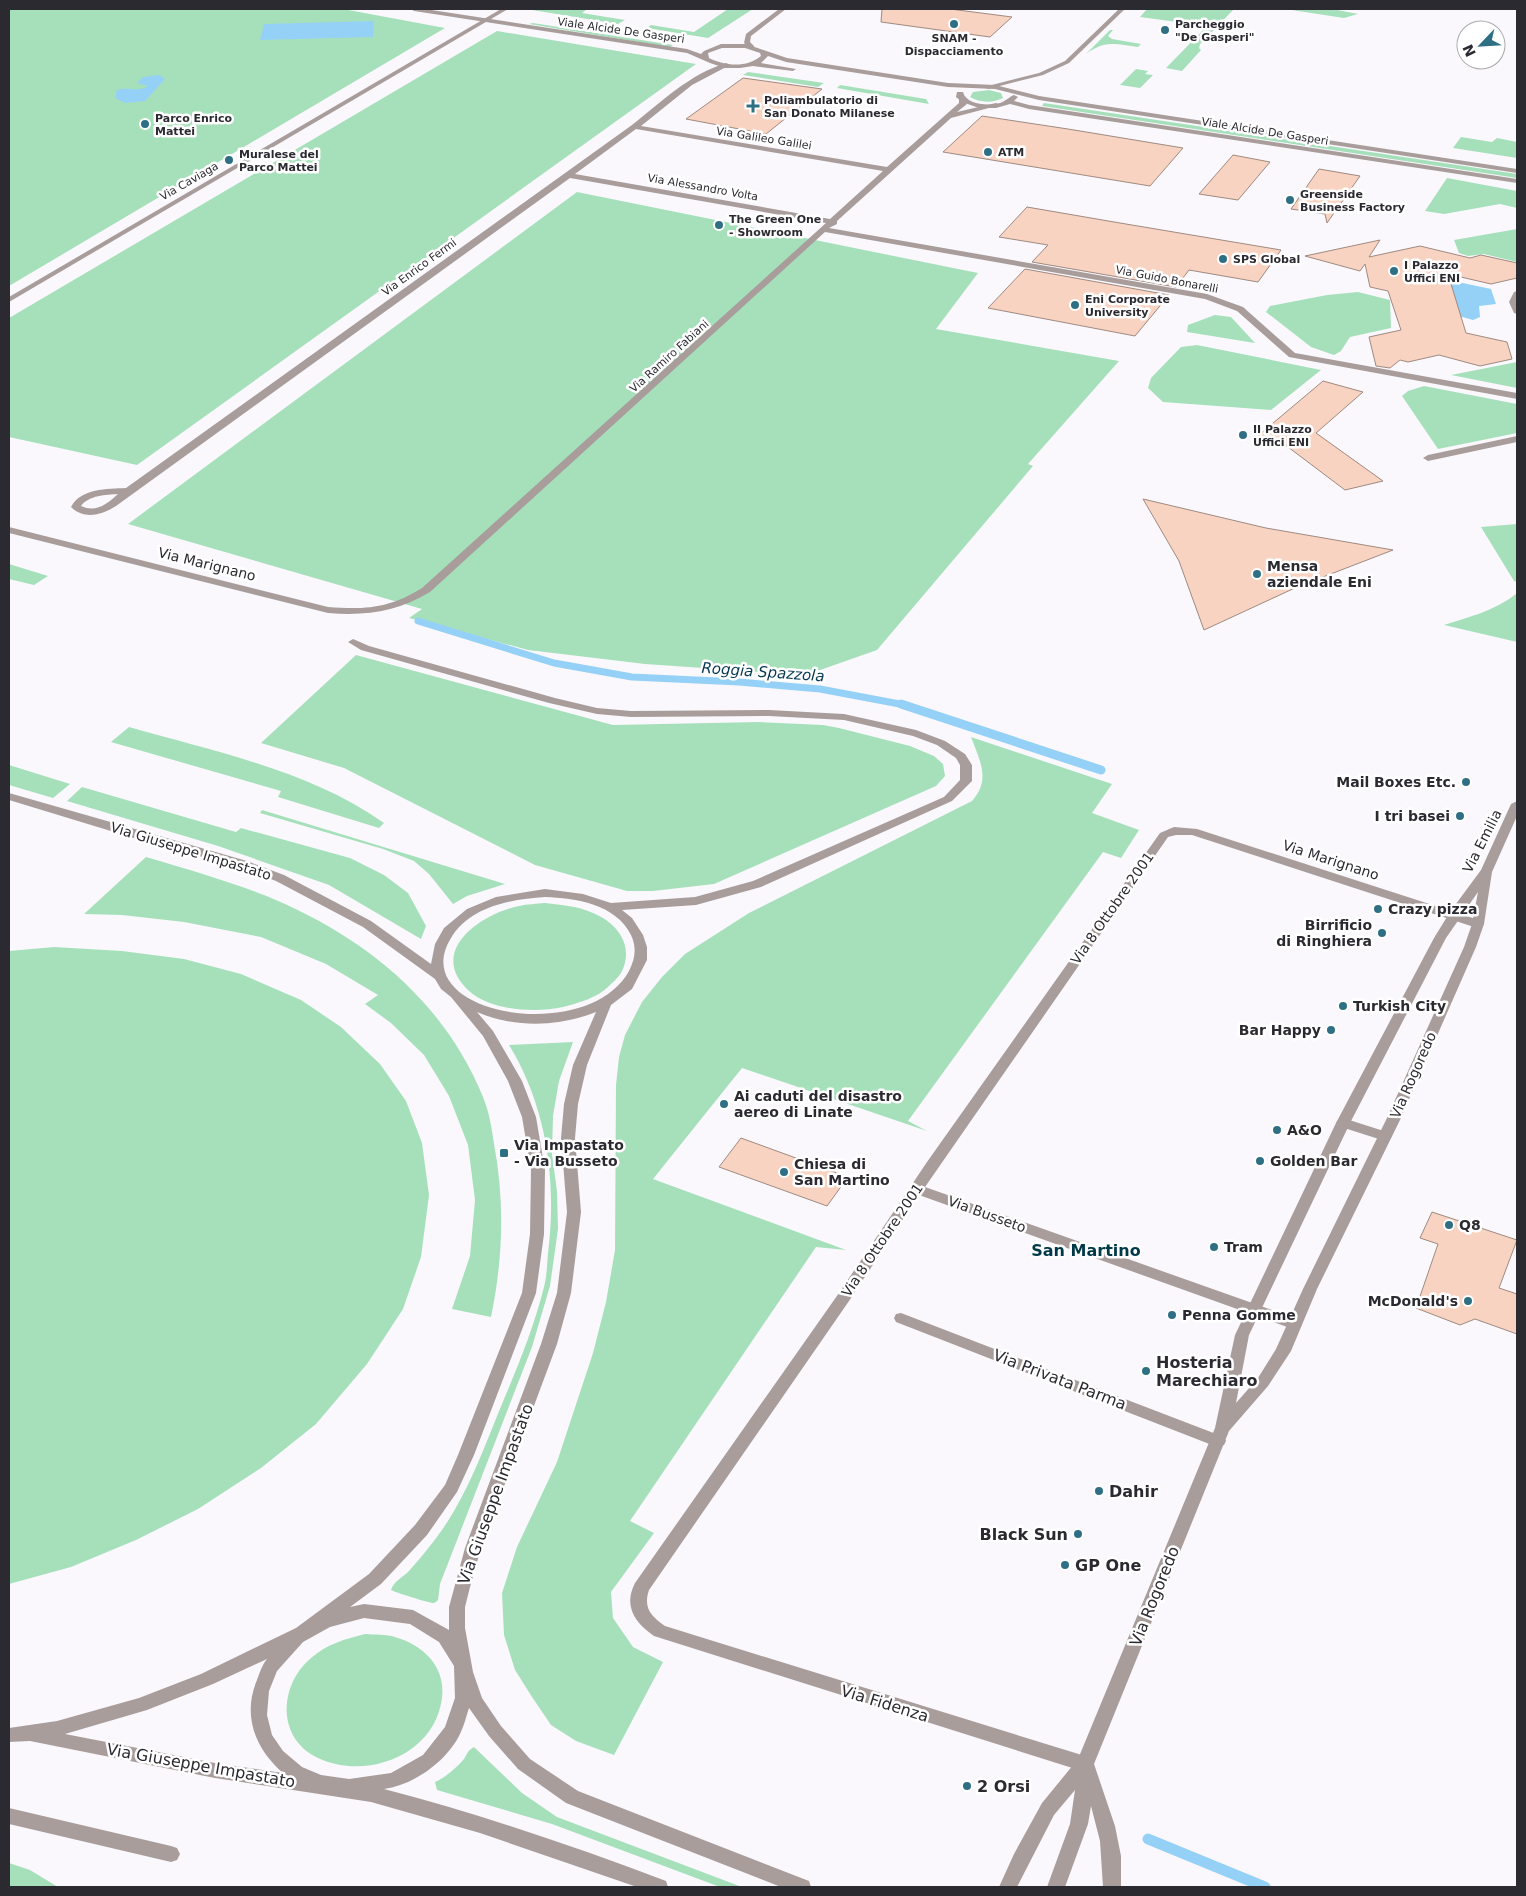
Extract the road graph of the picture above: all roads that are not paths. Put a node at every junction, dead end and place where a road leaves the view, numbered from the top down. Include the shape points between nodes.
1 (414, 9) edge
2 (456, 9) edge
3 (505, 9) edge
4 (783, 9) edge
5 (1122, 9) edge
6 (495, 15) junction
7 (485, 21) junction
8 (693, 44) dead end
9 (701, 45) dead end
10 (723, 46) junction
11 (752, 47) junction
12 (763, 51) junction
13 (706, 58) junction
14 (751, 64) junction
15 (726, 65) junction
16 (868, 72) junction
17 (859, 79) junction
18 (1002, 86) junction
19 (977, 87) junction
20 (1012, 93) junction
21 (961, 96) junction
22 (1009, 102) junction
23 (998, 105) junction
24 (950, 117) junction
25 (635, 128) junction
26 (890, 170) junction
27 (1517, 171) edge
28 (568, 175) junction
29 (1517, 181) edge
30 (834, 222) junction
31 (824, 230) junction
32 (1517, 294) edge
33 (9, 300) edge
34 (1517, 311) edge
35 (1517, 396) edge
36 (1517, 439) edge
37 (1428, 458) dead end
38 (128, 491) dead end
39 (9, 530) edge
40 (399, 606) joint
41 (353, 642) dead end
42 (9, 796) edge
43 (1517, 804) edge
44 (1174, 831) joint
45 (1487, 871) junction
46 (609, 907) junction
47 (1454, 915) junction
48 (1478, 924) junction
49 (440, 976) junction
50 (457, 997) junction
51 (607, 1000) junction
52 (1343, 1123) junction
53 (1385, 1136) junction
54 (916, 1188) junction
55 (1255, 1310) junction
56 (901, 1318) dead end
57 (1295, 1324) junction
58 (1221, 1435) junction
59 (305, 1632) junction
60 (686, 1641) joint
61 (464, 1672) junction
62 (29, 1734) junction
63 (9, 1735) edge
64 (1085, 1764) junction
65 (325, 1784) junction
66 (9, 1816) edge
67 (171, 1854) dead end
68 (659, 1887) edge
69 (802, 1887) edge
70 (1008, 1887) edge
71 (1056, 1887) edge
72 (1112, 1887) edge

1 - 7 street, Viale Alcide De Gasperi
2 - 6 street, Viale Alcide De Gasperi
3 - 6 street, Via Caviaga
4 - 11 street via 749,33 746,40
5 - 18 street via 1067,62
6 - 7 street, Via Caviaga
6 - 8 street, Viale Alcide De Gasperi
7 - 13 street, Viale Alcide De Gasperi via 686,51
7 - 33 street, Via Caviaga
9 - 10 street, Viale Alcide De Gasperi
10 - 11 street, Viale Alcide De Gasperi
10 - 13 street via 708,50 704,55
11 - 12 street, Viale Alcide De Gasperi
12 - 14 street via 764,58
12 - 16 street, Viale Alcide De Gasperi via 782,59
13 - 15 street, Viale Alcide De Gasperi
14 - 15 street, Viale Alcide De Gasperi
14 - 17 street, Viale Alcide De Gasperi
15 - 25 street, Via Enrico Fermi via 696,80
16 - 17 street
16 - 19 street, Viale Alcide De Gasperi
17 - 21 street, Viale Alcide De Gasperi
18 - 19 street, Viale Alcide De Gasperi
18 - 20 street, Viale Alcide De Gasperi
19 - 21 street, Viale Alcide De Gasperi via 966,90
20 - 22 street via 1014,98
20 - 27 street, Viale Alcide De Gasperi
21 - 23 street, Viale Alcide De Gasperi via 974,104
21 - 24 street, Via Ramiro Fabiani via 963,104
22 - 23 street, Viale Alcide De Gasperi
22 - 29 street, Viale Alcide De Gasperi
23 - 24 street, Via Ramiro Fabiani
24 - 26 street, Via Ramiro Fabiani
25 - 26 street, Via Galileo Galilei
25 - 28 street, Via Enrico Fermi
26 - 30 street, Via Ramiro Fabiani
28 - 30 street, Via Alessandro Volta
28 - 38 street, Via Enrico Fermi
30 - 31 street, Via Ramiro Fabiani
31 - 35 street, Via Guido Bonarelli via 1207,297 1240,309 1292,355
31 - 40 street, Via Ramiro Fabiani via 426,590
32 - 34 street via 1512,302
36 - 37 street
39 - 40 street, Via Marignano via 328,610 376,611
41 - 46 street via 506,688 597,711 844,717 916,733 941,743 961,756 966,765 966,781 948,799 757,884 696,901
42 - 49 street, Via Giuseppe Impastato via 280,878 367,924
43 - 45 street, Via Emilia
44 - 47 street, Via Marignano via 1193,831
44 - 54 street, Via 8 Ottobre 2001 via 1164,835 1148,856
45 - 47 street, Via Emilia
45 - 48 street, Via Rogoredo
46 - 49 street via 584,898 556,894 522,895 490,903 463,918 444,937 438,953
46 - 51 street via 633,928 640,940 641,953 630,982
47 - 48 street, Via Marignano
47 - 52 street, Via Rogoredo
48 - 53 street, Via Rogoredo
49 - 50 street
50 - 51 street via 486,1012 535,1020 574,1014
50 - 59 street, Via Giuseppe Impastato via 496,1045 529,1117 538,1170 537,1234 529,1293 451,1488 398,1556 355,1595
51 - 61 street, Via Giuseppe Impastato via 580,1065 571,1104 568,1138 574,1212 564,1294 462,1586 458,1628
52 - 53 street
52 - 55 street, Via Rogoredo
53 - 57 street, Via Rogoredo
54 - 55 street, Via Busseto
54 - 60 street, Via 8 Ottobre 2001 via 641,1588 637,1599 642,1618 660,1631
55 - 57 street
55 - 58 street, Via Rogoredo via 1242,1335
56 - 58 street, Via Privata Parma
57 - 58 street, Via Rogoredo via 1283,1351 1263,1382
58 - 64 street, Via Rogoredo
59 - 61 street via 326,1620 354,1612 403,1614 428,1624 443,1636 457,1653
59 - 62 street, Via Giuseppe Impastato via 174,1693 100,1717
59 - 65 street via 282,1651 265,1678 258,1701 259,1723 267,1745 284,1766 299,1776
60 - 64 street, Via Fidenza
61 - 65 street via 466,1690 461,1715 450,1736 432,1757 405,1774 380,1783 351,1787
61 - 69 street, Via Giuseppe Impastato via 474,1700 495,1731 524,1764 572,1797
62 - 63 street, Via Giuseppe Impastato
62 - 65 street, Via Giuseppe Impastato via 210,1770
64 - 70 street, Via Rogoredo via 1048,1809
64 - 71 street, Via Rogoredo via 1079,1824
64 - 72 street via 1108,1834
65 - 68 street, Via Giuseppe Impastato via 394,1800 555,1849
66 - 67 street

